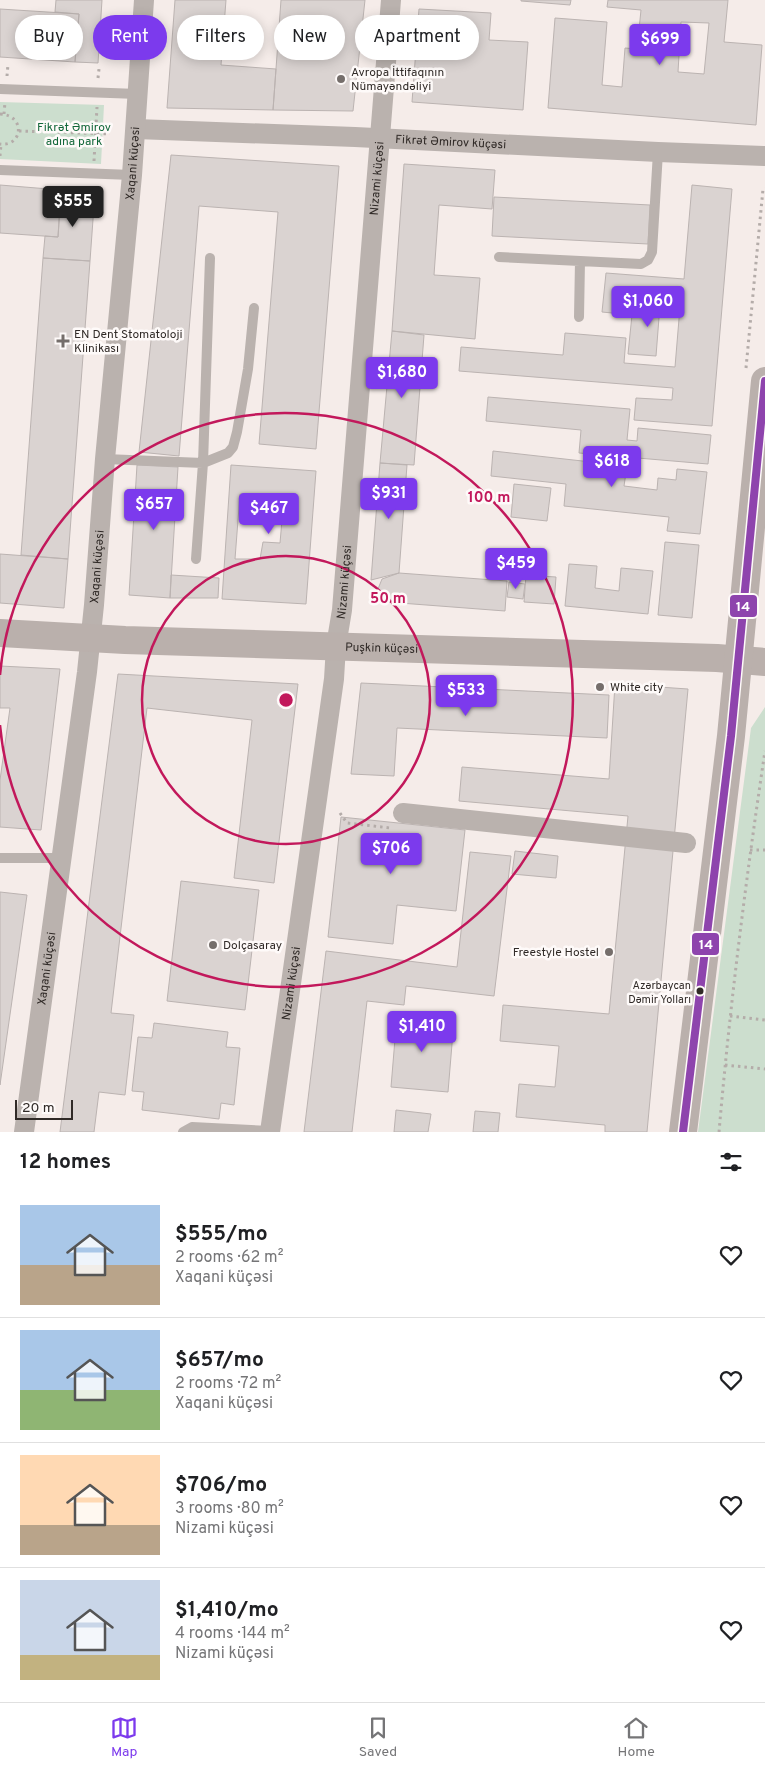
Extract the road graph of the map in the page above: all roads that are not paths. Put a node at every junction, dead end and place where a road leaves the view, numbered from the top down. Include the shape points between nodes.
1 (144, 0) edge
2 (391, 0) edge
3 (0, 90) edge
4 (138, 94) junction
5 (136, 129) junction
6 (380, 139) junction
7 (658, 152) junction
8 (765, 156) edge
9 (0, 170) edge
10 (132, 175) junction
11 (499, 257) dead end
12 (210, 258) dead end
13 (580, 261) junction
14 (254, 308) dead end
15 (579, 317) dead end
16 (765, 381) edge
17 (105, 459) junction
18 (203, 463) junction
19 (196, 559) dead end
20 (0, 634) edge
21 (90, 638) junction
22 (336, 646) junction
23 (752, 661) edge
24 (402, 813) road end
25 (686, 843) dead end
26 (0, 858) edge
27 (60, 858) junction
28 (270, 1131) edge
29 (24, 1132) edge
30 (183, 1132) edge
31 (683, 1132) edge

1 - 4 street, Xaqani küçəsi
2 - 6 street, Nizami küçəsi
3 - 4 lane
4 - 5 street, Xaqani küçəsi
5 - 6 street, Fikrət Əmirov küçəsi
5 - 10 street, Xaqani küçəsi
6 - 7 street, Fikrət Əmirov küçəsi
6 - 22 street, Nizami küçəsi via 342,610
7 - 8 street, Fikrət Əmirov küçəsi
7 - 13 lane via 652,252 648,260 641,264
9 - 10 lane
10 - 17 street, Xaqani küçəsi
11 - 13 lane
12 - 18 lane
13 - 15 lane
14 - 18 lane via 248,369 233,447 228,453
16 - 23 main road
17 - 18 lane
17 - 21 street, Xaqani küçəsi
18 - 19 lane
20 - 21 main road, Puşkin küçəsi
21 - 22 main road, Puşkin küçəsi
21 - 27 street, Xaqani küçəsi
22 - 23 main road, Puşkin küçəsi
22 - 28 street, Nizami küçəsi
23 - 31 main road
24 - 25 street
26 - 27 lane
27 - 29 street, Xaqani küçəsi
28 - 30 lane via 192,1127

